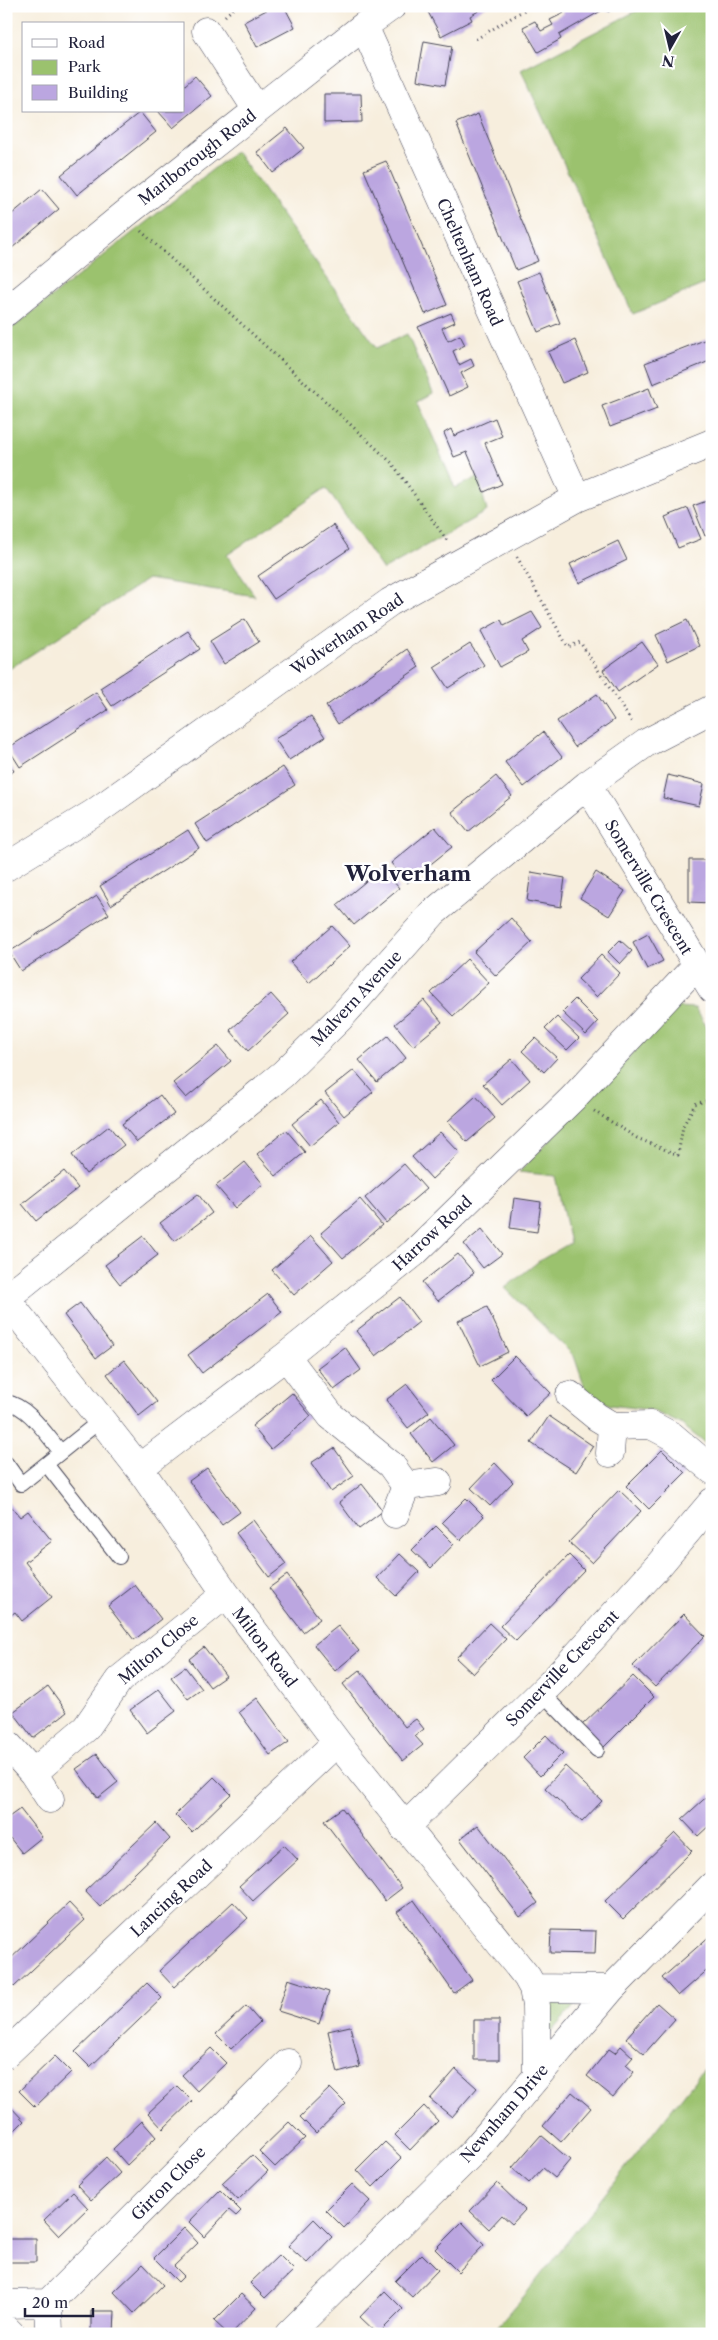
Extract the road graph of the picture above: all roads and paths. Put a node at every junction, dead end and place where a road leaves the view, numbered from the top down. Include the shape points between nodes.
1 (392, 6) edge
2 (531, 6) edge
3 (364, 26) junction
4 (206, 31) dead end
5 (476, 40) dead end
6 (256, 110) junction
7 (124, 216) junction
8 (6, 312) edge
9 (712, 442) edge
10 (577, 498) junction
11 (506, 536) junction
12 (462, 561) junction
13 (712, 709) edge
14 (646, 743) junction
15 (587, 785) junction
16 (6, 867) edge
17 (696, 965) junction
18 (712, 988) edge
19 (712, 1084) edge
20 (572, 1098) junction
21 (6, 1299) edge
22 (286, 1356) junction
23 (570, 1395) dead end
24 (6, 1402) edge
25 (101, 1420) junction
26 (612, 1426) junction
27 (61, 1452) junction
28 (610, 1453) dead end
29 (6, 1463) edge
30 (46, 1464) junction
31 (139, 1468) junction
32 (712, 1470) edge
33 (438, 1482) dead end
34 (406, 1486) junction
35 (712, 1502) edge
36 (395, 1514) dead end
37 (119, 1557) dead end
38 (226, 1594) junction
39 (541, 1692) junction
40 (337, 1742) junction
41 (9, 1746) dead end
42 (597, 1750) dead end
43 (33, 1773) junction
44 (50, 1799) dead end
45 (404, 1828) junction
46 (712, 1886) edge
47 (533, 1988) junction
48 (611, 1989) junction
49 (6, 2054) edge
50 (288, 2064) dead end
51 (537, 2075) junction
52 (6, 2304) edge
53 (48, 2304) junction
54 (6, 2329) edge
55 (11, 2334) edge
56 (49, 2334) edge
57 (290, 2334) edge

1 - 3 street, Marlborough Road
2 - 5 path
3 - 6 street, Marlborough Road
3 - 10 street, Cheltenham Road
4 - 6 street
6 - 7 street, Marlborough Road
7 - 8 street, Marlborough Road
7 - 12 path via 392,463
9 - 10 street, Wolverham Road
10 - 11 street, Wolverham Road
11 - 12 street, Wolverham Road
11 - 14 path via 568,647 580,642
12 - 16 street, Wolverham Road via 390,602 94,813
13 - 14 street, Malvern Avenue
14 - 15 street, Malvern Avenue
15 - 17 street, Somerville Crescent
15 - 21 street, Malvern Avenue via 434,912 340,1018 282,1074
17 - 18 street, Somerville Crescent
17 - 20 street, Harrow Road
19 - 20 path via 709,1100 695,1104 684,1126 678,1155 638,1138
20 - 22 street, Harrow Road via 414,1253
21 - 25 street, Milton Road
22 - 31 street, Harrow Road
22 - 34 street via 331,1416 391,1465
23 - 26 street
24 - 27 lane via 15,1404 30,1417
25 - 27 lane
25 - 31 street, Milton Road
26 - 28 street
26 - 32 street via 651,1425 672,1436
27 - 30 lane
29 - 30 lane via 21,1484
30 - 37 lane
31 - 38 street, Milton Road
33 - 34 street
34 - 36 street
35 - 39 street, Somerville Crescent via 659,1565
38 - 40 street, Milton Road
38 - 43 street, Milton Close via 119,1680 86,1728
39 - 42 lane
39 - 45 street, Somerville Crescent
40 - 45 street, Milton Road
40 - 49 street, Lancing Road
41 - 43 street
43 - 44 street
45 - 47 street, Milton Road
46 - 48 street, Newnham Drive
47 - 48 street
47 - 51 street, Milton Road
48 - 51 street, Newnham Drive
50 - 53 street, Girton Close
51 - 57 street, Newnham Drive via 472,2153
52 - 53 street
53 - 56 street
54 - 55 street

